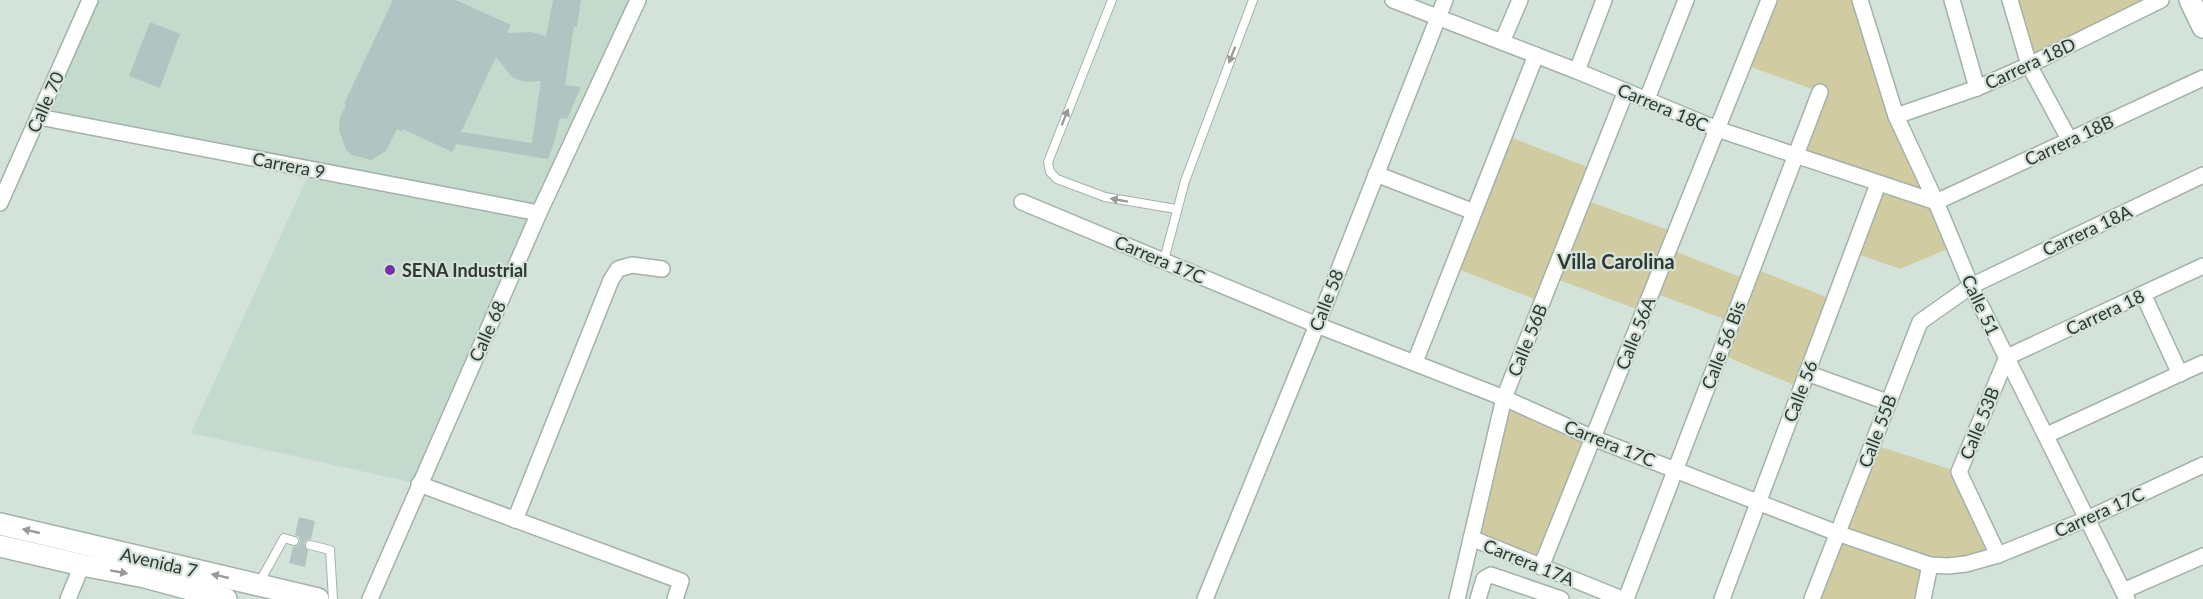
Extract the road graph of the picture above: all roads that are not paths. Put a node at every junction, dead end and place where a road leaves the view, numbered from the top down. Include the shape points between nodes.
1 (90, 0) edge
2 (638, 0) edge
3 (1112, 0) edge
4 (1253, 0) edge
5 (1394, 0) edge
6 (1444, 0) edge
7 (1520, 0) edge
8 (1604, 0) edge
9 (1686, 0) edge
10 (1769, 0) edge
11 (1860, 0) edge
12 (1952, 0) edge
13 (2010, 0) edge
14 (2161, 0) edge
15 (2190, 0) edge
16 (1438, 17) junction
17 (2203, 27) edge
18 (1502, 42) junction
19 (1536, 55) junction
20 (2029, 65) junction
21 (1577, 71) junction
22 (2203, 78) edge
23 (1977, 88) junction
24 (1626, 91) junction
25 (1820, 92) dead end
26 (1647, 99) junction
27 (39, 117) junction
28 (1896, 117) junction
29 (1717, 129) junction
30 (2069, 139) junction
31 (1796, 156) junction
32 (1376, 174) junction
33 (2203, 176) edge
34 (1878, 184) junction
35 (1022, 202) dead end
36 (1936, 202) junction
37 (0, 203) edge
38 (1176, 209) junction
39 (1474, 212) junction
40 (538, 213) junction
41 (1164, 260) junction
42 (2203, 266) edge
43 (662, 269) dead end
44 (1971, 286) junction
45 (2143, 294) junction
46 (1317, 325) junction
47 (2007, 357) junction
48 (1415, 362) junction
49 (2203, 363) edge
50 (1807, 373) junction
51 (2180, 374) junction
52 (1504, 398) junction
53 (1887, 402) junction
54 (2048, 435) junction
55 (1593, 438) junction
56 (2203, 465) edge
57 (1676, 470) junction
58 (419, 484) junction
59 (1758, 502) junction
60 (2087, 519) junction
61 (515, 520) junction
62 (0, 524) edge
63 (1837, 533) junction
64 (1471, 538) junction
65 (294, 541) dead end
66 (310, 544) dead end
67 (0, 546) edge
68 (1998, 555) junction
69 (2203, 556) edge
70 (82, 565) junction
71 (1930, 565) junction
72 (1541, 567) junction
73 (258, 585) junction
74 (169, 591) edge
75 (2125, 595) edge
76 (1557, 598) edge
77 (68, 599) edge
78 (225, 599) edge
79 (318, 599) edge
80 (333, 599) edge
81 (370, 599) edge
82 (675, 599) edge
83 (1205, 599) edge
84 (1457, 599) edge
85 (1478, 599) edge
86 (1624, 599) edge
87 (1722, 599) edge
88 (1812, 599) edge
89 (1923, 599) edge

1 - 27 street, Calle 70
2 - 40 street, Calle 68
38 -> 3 lane via 1105,197 1057,179 1050,172 1048,162
4 -> 38 lane
5 - 16 street, Carrera 18C
6 - 16 street, Calle 58
7 - 18 street
8 - 21 street
9 - 26 street
10 - 29 street, Calle 56A
11 - 28 street, Calle 51
12 - 23 street
13 - 20 street
14 - 20 street, Carrera 18D
15 - 17 main road
16 - 18 street, Carrera 18C
16 - 32 street, Calle 58
18 - 19 street, Carrera 18C
19 - 21 street, Carrera 18C
19 - 39 street
20 - 23 street, Carrera 18D
20 - 30 street
21 - 24 street, Carrera 18C
22 - 30 street, Carrera 18B
23 - 28 street, Carrera 18D
24 - 26 street, Carrera 18C
24 - 52 street, Calle 56B
25 - 31 street, Calle 56 Bis
26 - 29 street, Carrera 18C
27 - 37 street, Calle 70
27 - 40 street, Carrera 9
28 - 36 street, Calle 51
29 - 31 street, Carrera 18C
29 - 55 street, Calle 56A
30 - 36 street, Carrera 18B
31 - 34 street, Carrera 18C
31 - 57 street, Calle 56 Bis
32 - 39 street
32 - 46 street, Calle 58
33 - 44 street, Carrera 18A
34 - 36 street, Carrera 18C
34 - 50 street, Calle 56
35 - 41 street, Carrera 17C
36 - 44 street, Calle 51
38 - 41 lane
39 - 48 street
40 - 58 street, Calle 68
41 - 46 street, Carrera 17C
42 - 45 street, Carrera 18
43 - 61 street via 632,265 618,269 611,280
44 - 47 street, Calle 51
44 - 53 street, Calle 55B via 1920,322
45 - 47 street, Carrera 18
45 - 51 street
46 - 48 street, Carrera 17C
46 - 83 street, Calle 58
47 - 54 street, Calle 51
47 - 68 street, Calle 53B via 1959,472
48 - 52 street, Carrera 17C
49 - 51 street
50 - 53 street
50 - 59 street, Calle 56
51 - 54 street
52 - 55 street, Carrera 17C
52 - 64 street, Calle 56B
53 - 63 street, Calle 55B
54 - 60 street, Calle 51
55 - 57 street, Carrera 17C
55 - 72 street, Calle 56A
56 - 60 street, Carrera 17C
57 - 59 street, Carrera 17C
57 - 86 street, Calle 56 Bis
58 - 61 street
58 - 81 street, Calle 68
59 - 63 street, Carrera 17C
59 - 87 street, Calle 56
60 - 68 street, Carrera 17C
60 - 75 street, Calle 51
61 - 82 street via 681,582
73 -> 62 main road, Avenida 7
63 - 71 street, Carrera 17C
63 - 88 street, Calle 55B
64 - 72 street, Carrera 17A
64 - 84 street, Calle 56B
65 - 73 lane via 284,538
66 - 80 lane via 330,550
67 - 70 main road, Avenida 7
68 - 71 street, Carrera 17C via 1966,564
69 - 75 street
70 -> 74 main road, Avenida 7
70 - 77 street
71 - 89 street
72 - 86 street, Carrera 17A
73 - 79 main road, Avenida 7
74 - 78 main road, Avenida 7
76 - 85 street via 1491,575 1484,579

